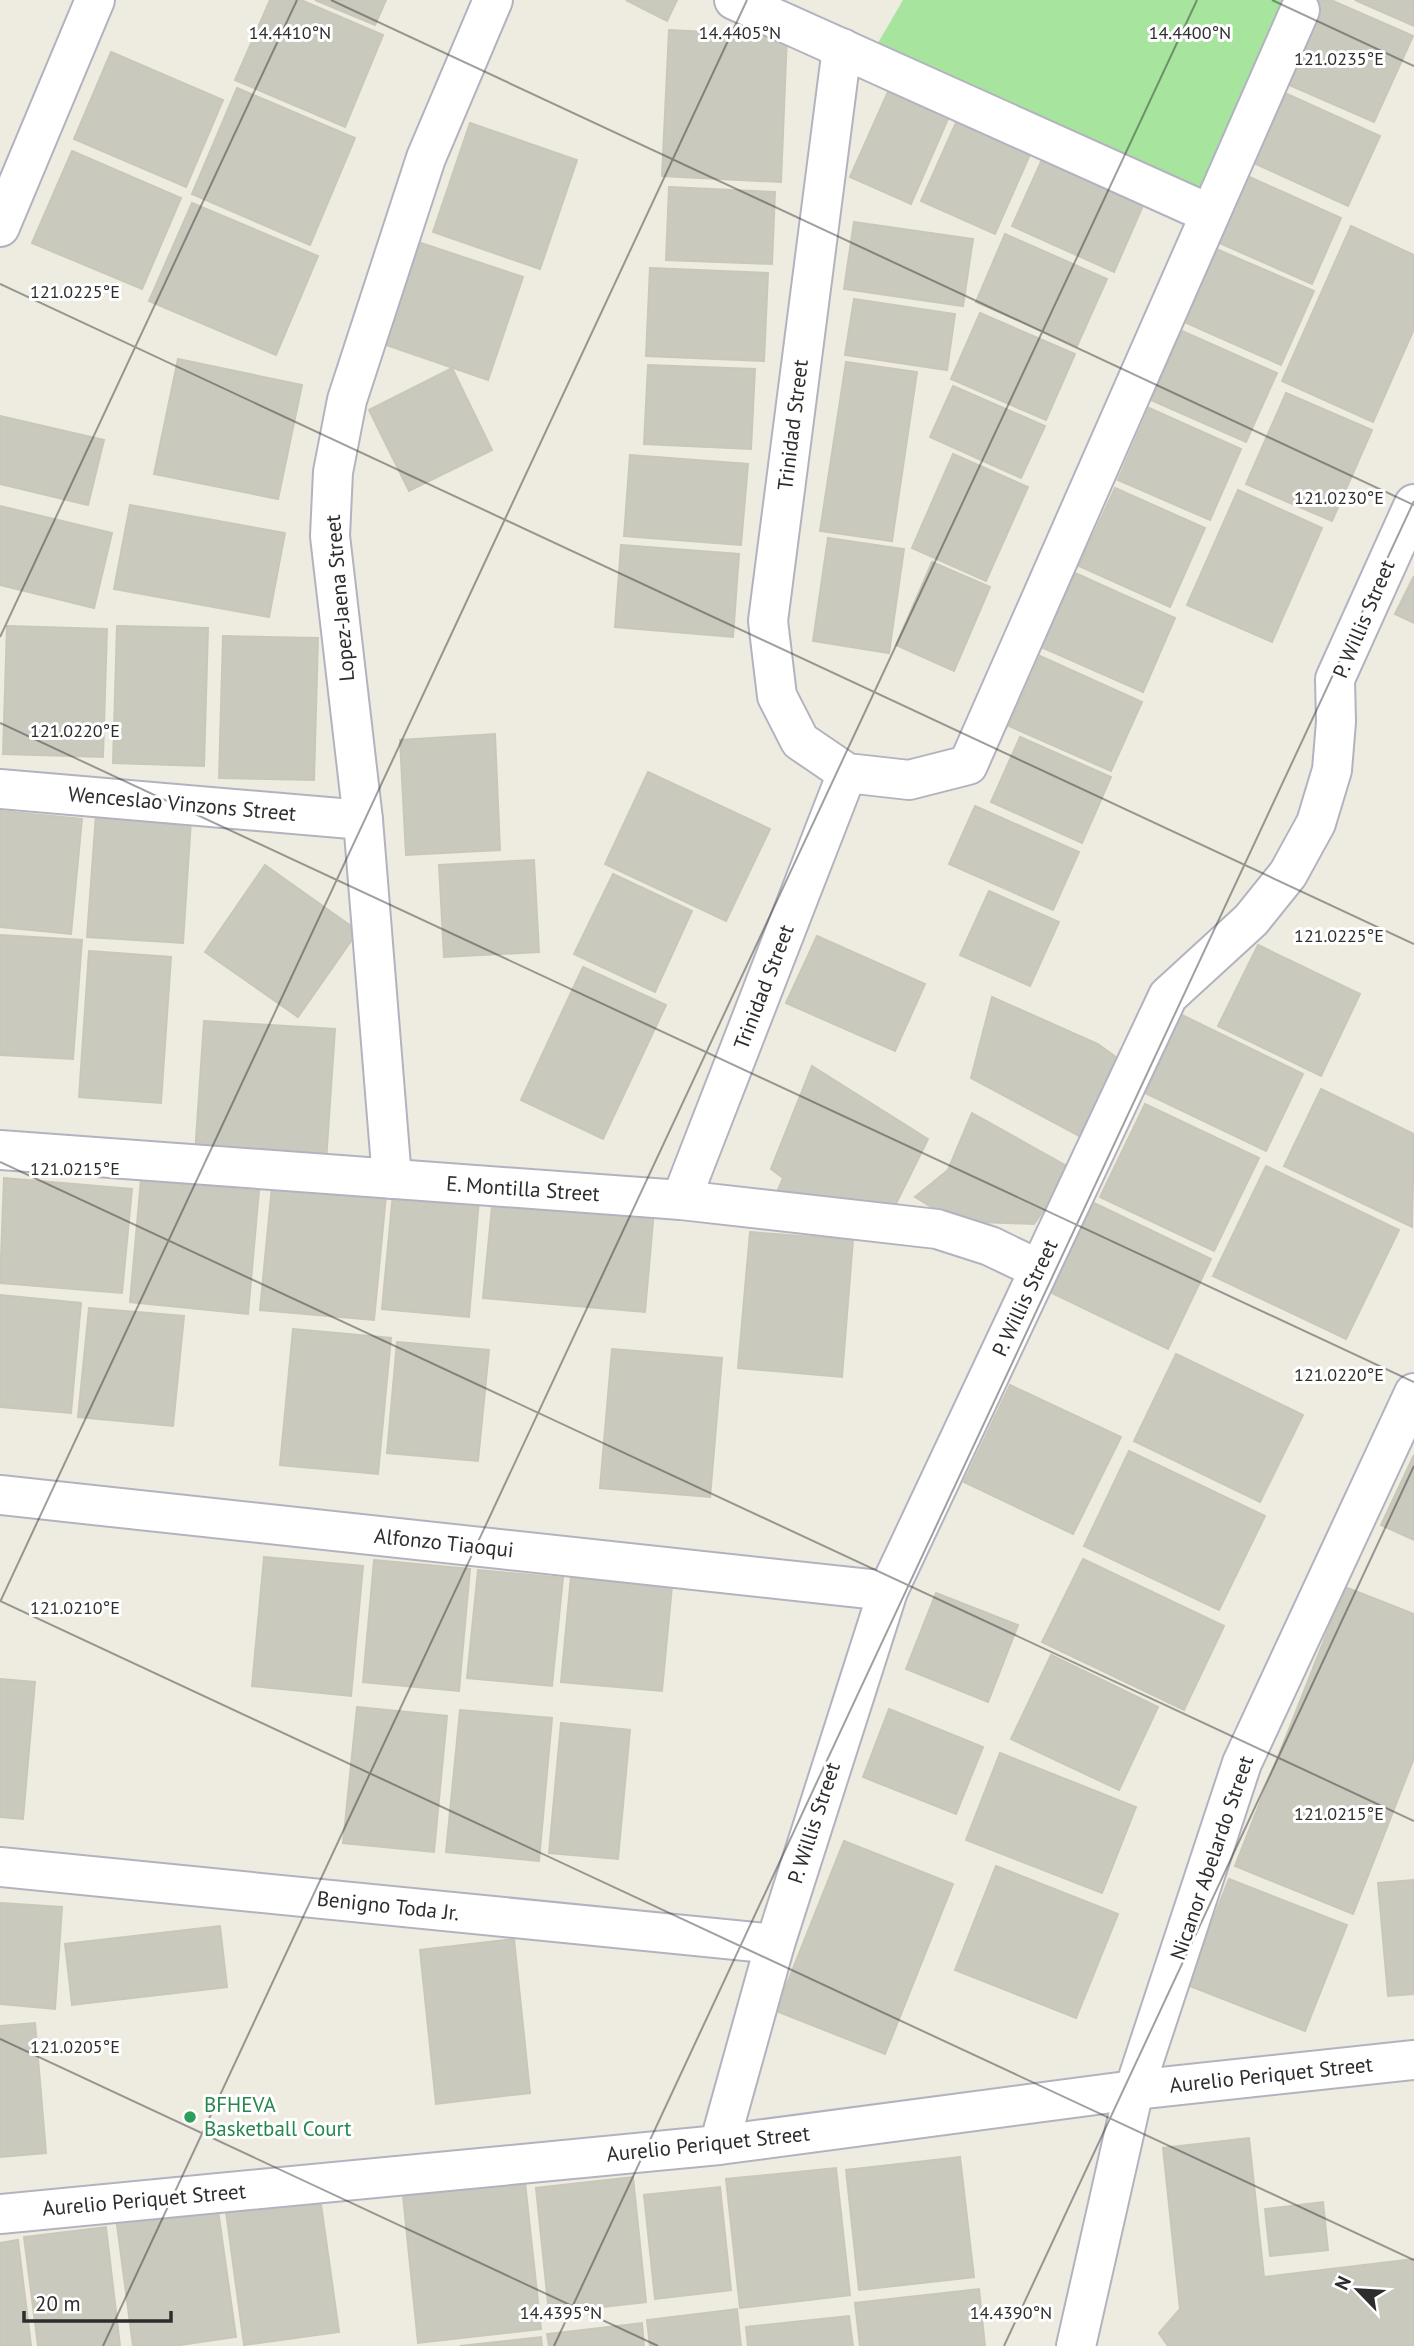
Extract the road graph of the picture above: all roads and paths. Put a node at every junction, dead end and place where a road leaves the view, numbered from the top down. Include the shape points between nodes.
1 (95, 0) edge
2 (493, 0) edge
3 (734, 0) edge
4 (1300, 10) dead end
5 (842, 48) junction
6 (1210, 214) junction
7 (0, 227) edge
8 (1414, 504) edge
9 (848, 774) junction
10 (0, 789) edge
11 (363, 820) junction
12 (0, 1150) edge
13 (392, 1179) junction
14 (681, 1200) junction
15 (1038, 1269) junction
16 (1414, 1393) edge
17 (0, 1494) edge
18 (888, 1591) junction
19 (0, 1867) edge
20 (775, 1944) junction
21 (1414, 2060) edge
22 (1134, 2090) junction
23 (719, 2145) junction
24 (0, 2214) edge
25 (1076, 2346) edge

1 - 7 street
2 - 11 street, Lopez-Jaena Street via 426,158 346,400 333,472 330,536
3 - 5 street
4 - 6 street, Trinidad Street
5 - 6 street
5 - 9 street, Trinidad Street via 768,621 777,696 800,741
6 - 9 street, Trinidad Street via 968,765 909,780
8 - 15 street, P. Willis Street via 1335,679 1332,770 1316,823 1288,874 1251,920 1168,996
9 - 14 street, Trinidad Street
10 - 11 street, Wenceslao Vinzons Street
11 - 13 street, Lopez-Jaena Street
12 - 13 street, E. Montilla Street
13 - 14 street, E. Montilla Street
14 - 15 street, E. Montilla Street via 937,1229 990,1246
15 - 18 street, P. Willis Street
16 - 22 street, Nicanor Abelardo Street via 1241,1763
17 - 18 street, Alfonzo Tiaoqui
18 - 20 street, P. Willis Street
19 - 20 street, Benigno Toda Jr.
20 - 23 street, P. Willis Street
21 - 22 street, Aurelio Periquet Street
22 - 23 street, Aurelio Periquet Street
22 - 25 street, Nicanor Abelardo Street
23 - 24 street, Aurelio Periquet Street

